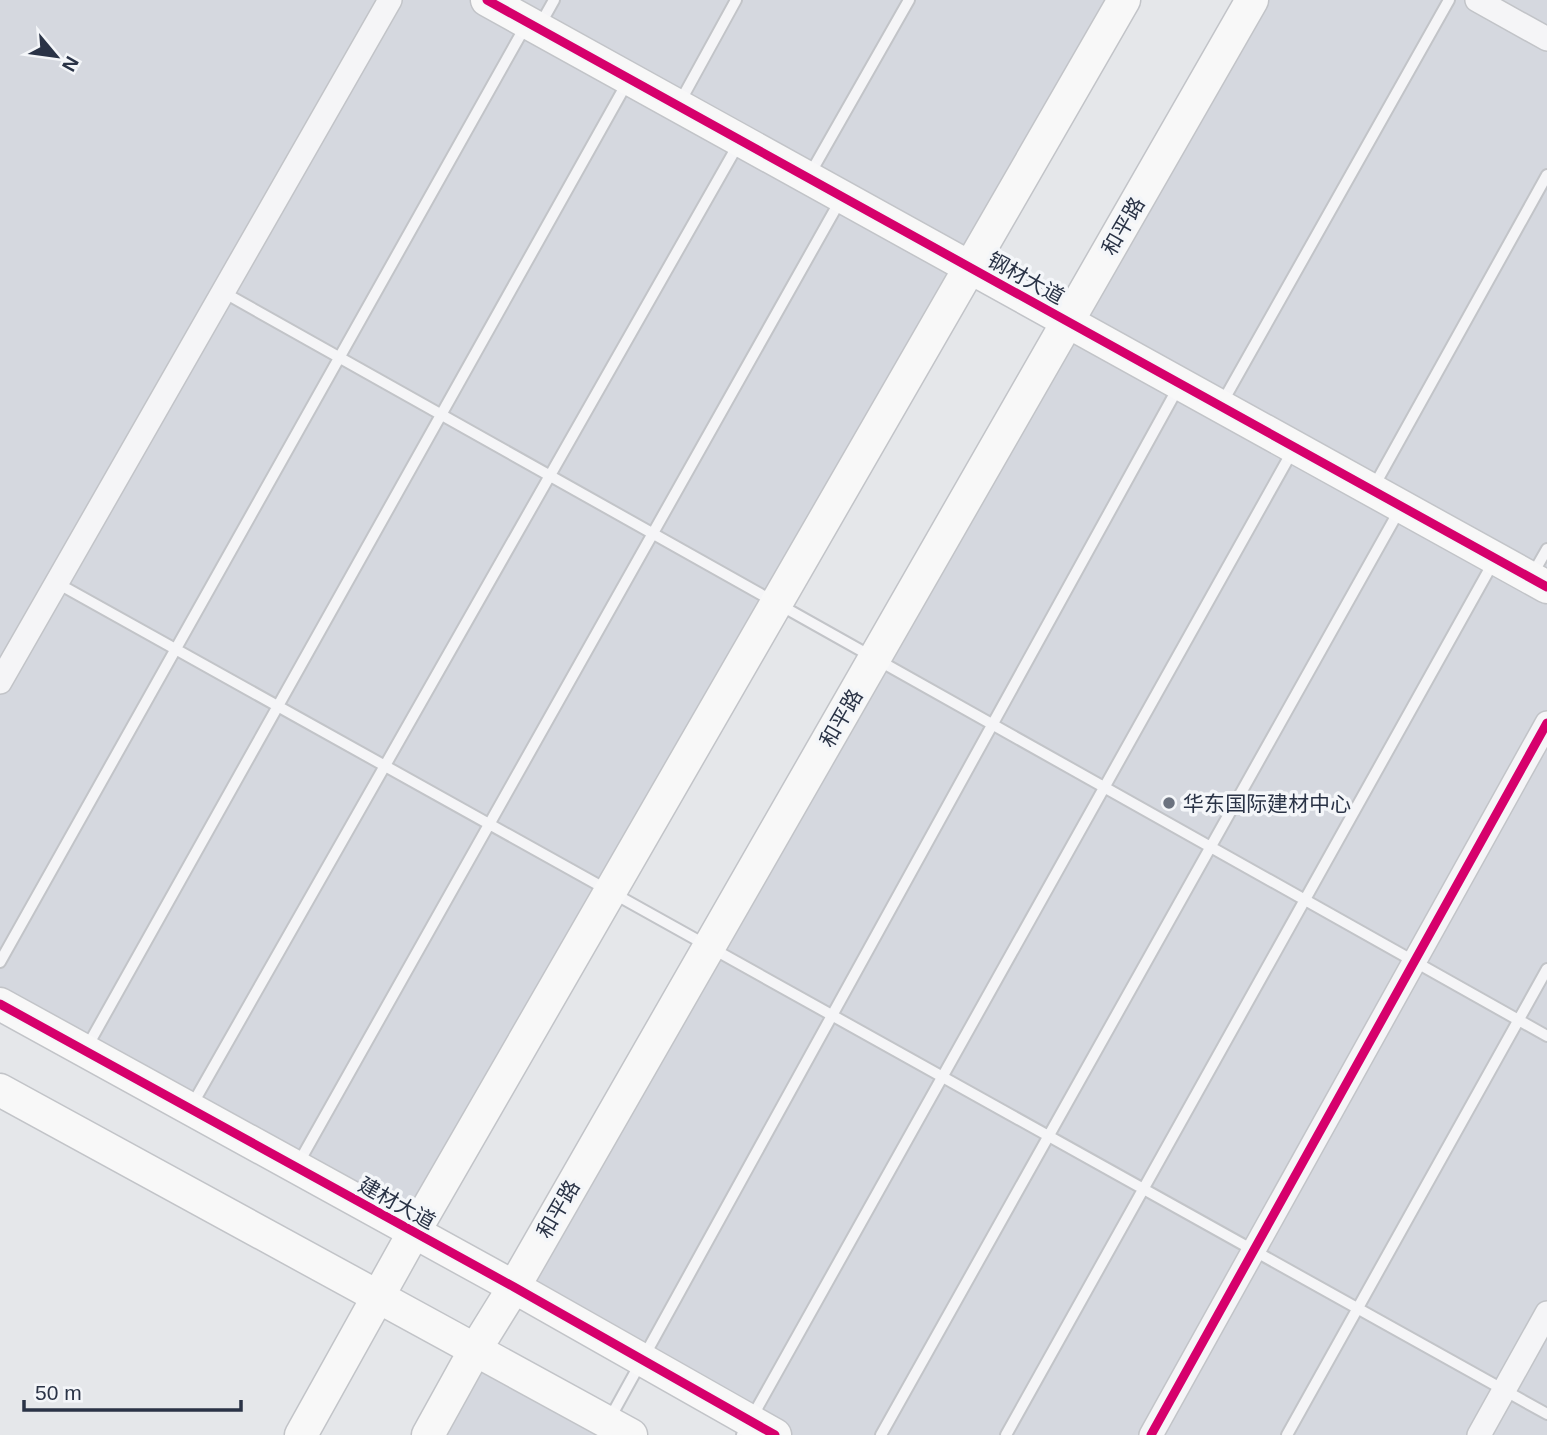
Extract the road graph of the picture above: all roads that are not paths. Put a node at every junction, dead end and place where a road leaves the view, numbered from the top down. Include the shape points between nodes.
1 (390, 0) edge
2 (487, 0) edge
3 (554, 0) edge
4 (736, 0) edge
5 (909, 0) edge
6 (1124, 0) edge
7 (1252, 0) edge
8 (1449, 0) edge
9 (1477, 0) edge
10 (533, 25) junction
11 (1547, 39) edge
12 (629, 79) junction
13 (678, 106) junction
14 (740, 140) junction
15 (1547, 175) edge
16 (808, 177) junction
17 (843, 197) junction
18 (970, 267) junction
19 (223, 292) junction
20 (1068, 321) junction
21 (339, 358) junction
22 (1180, 384) junction
23 (1220, 406) junction
24 (441, 415) junction
25 (1295, 447) junction
26 (548, 475) junction
27 (1371, 490) junction
28 (1402, 506) junction
29 (653, 534) junction
30 (1547, 548) edge
31 (1496, 559) junction
32 (1539, 582) edge
33 (57, 583) junction
34 (776, 603) junction
35 (176, 649) junction
36 (874, 659) junction
37 (0, 682) edge
38 (278, 706) junction
39 (1547, 723) edge
40 (992, 724) junction
41 (384, 765) junction
42 (1104, 788) junction
43 (489, 824) junction
44 (1211, 847) junction
45 (611, 891) junction
46 (1305, 900) junction
47 (709, 946) junction
48 (1414, 961) junction
49 (0, 962) edge
50 (1547, 969) edge
51 (0, 1004) edge
52 (832, 1015) junction
53 (1519, 1020) junction
54 (1547, 1035) edge
55 (85, 1051) junction
56 (943, 1076) junction
57 (0, 1090) edge
58 (190, 1109) junction
59 (1049, 1136) junction
60 (296, 1167) junction
61 (1144, 1189) junction
62 (414, 1232) junction
63 (1254, 1250) junction
64 (514, 1287) junction
65 (378, 1296) junction
66 (1358, 1308) junction
67 (1547, 1313) edge
68 (475, 1350) junction
69 (642, 1360) junction
70 (1504, 1390) junction
71 (1547, 1414) edge
72 (756, 1430) edge
73 (613, 1431) edge
74 (301, 1435) edge
75 (428, 1435) edge
76 (881, 1435) edge
77 (1006, 1435) edge
78 (1151, 1435) edge
79 (1287, 1435) edge
80 (1479, 1435) edge

1 - 19 street
2 - 10 main road, 钢材大道
3 - 10 lane
4 - 13 lane
5 - 16 lane
6 - 18 main road
7 - 20 main road, 和平路
8 - 23 lane
9 - 11 street
10 - 12 main road, 钢材大道
10 - 21 lane
12 - 13 main road, 钢材大道
12 - 24 lane
13 - 14 main road, 钢材大道
14 - 16 main road, 钢材大道
14 - 26 lane
15 - 27 lane
16 - 17 main road, 钢材大道
17 - 18 main road, 钢材大道
17 - 29 lane
18 - 20 main road, 钢材大道
18 - 34 main road
19 - 21 lane
19 - 33 street
20 - 22 main road, 钢材大道
20 - 36 main road, 和平路
21 - 24 lane
21 - 35 lane
22 - 23 main road, 钢材大道
22 - 40 lane
23 - 25 main road, 钢材大道
24 - 26 lane
24 - 38 lane
25 - 27 main road, 钢材大道
25 - 42 lane
26 - 29 lane
26 - 41 lane
27 - 28 main road, 钢材大道
28 - 31 main road, 钢材大道
28 - 44 lane
29 - 34 lane
29 - 43 lane
30 - 32 lane
31 - 32 main road, 钢材大道
31 - 46 lane
33 - 35 lane
33 - 37 street
34 - 36 lane
34 - 45 main road
35 - 38 lane
35 - 49 lane
36 - 40 lane
36 - 47 main road, 和平路
38 - 41 lane
38 - 55 lane
39 - 48 street
40 - 42 lane
40 - 52 lane
41 - 43 lane
41 - 58 lane
42 - 44 lane
42 - 56 lane
43 - 45 lane
43 - 60 lane
44 - 46 lane
44 - 59 lane
45 - 47 lane
45 - 62 main road
46 - 48 lane
46 - 61 lane
47 - 52 lane
47 - 64 main road, 和平路
48 - 53 lane
48 - 63 street
50 - 53 lane
51 - 55 main road, 建材大道
52 - 56 lane
52 - 69 lane
53 - 54 lane
53 - 66 lane
55 - 58 main road, 建材大道
56 - 59 lane
56 - 72 lane
57 - 65 main road
58 - 60 main road, 建材大道
59 - 61 lane
59 - 76 lane
60 - 62 main road, 建材大道
61 - 63 lane
61 - 77 lane
62 - 64 main road, 建材大道
62 - 65 main road
63 - 66 lane
63 - 78 street
64 - 68 main road, 和平路
64 - 69 main road, 建材大道
65 - 68 main road
65 - 74 main road
66 - 70 lane
66 - 79 lane
67 - 70 street
68 - 73 main road
68 - 75 main road, 和平路
69 - 72 main road, 建材大道
69 - 73 lane
70 - 71 lane
70 - 80 street

